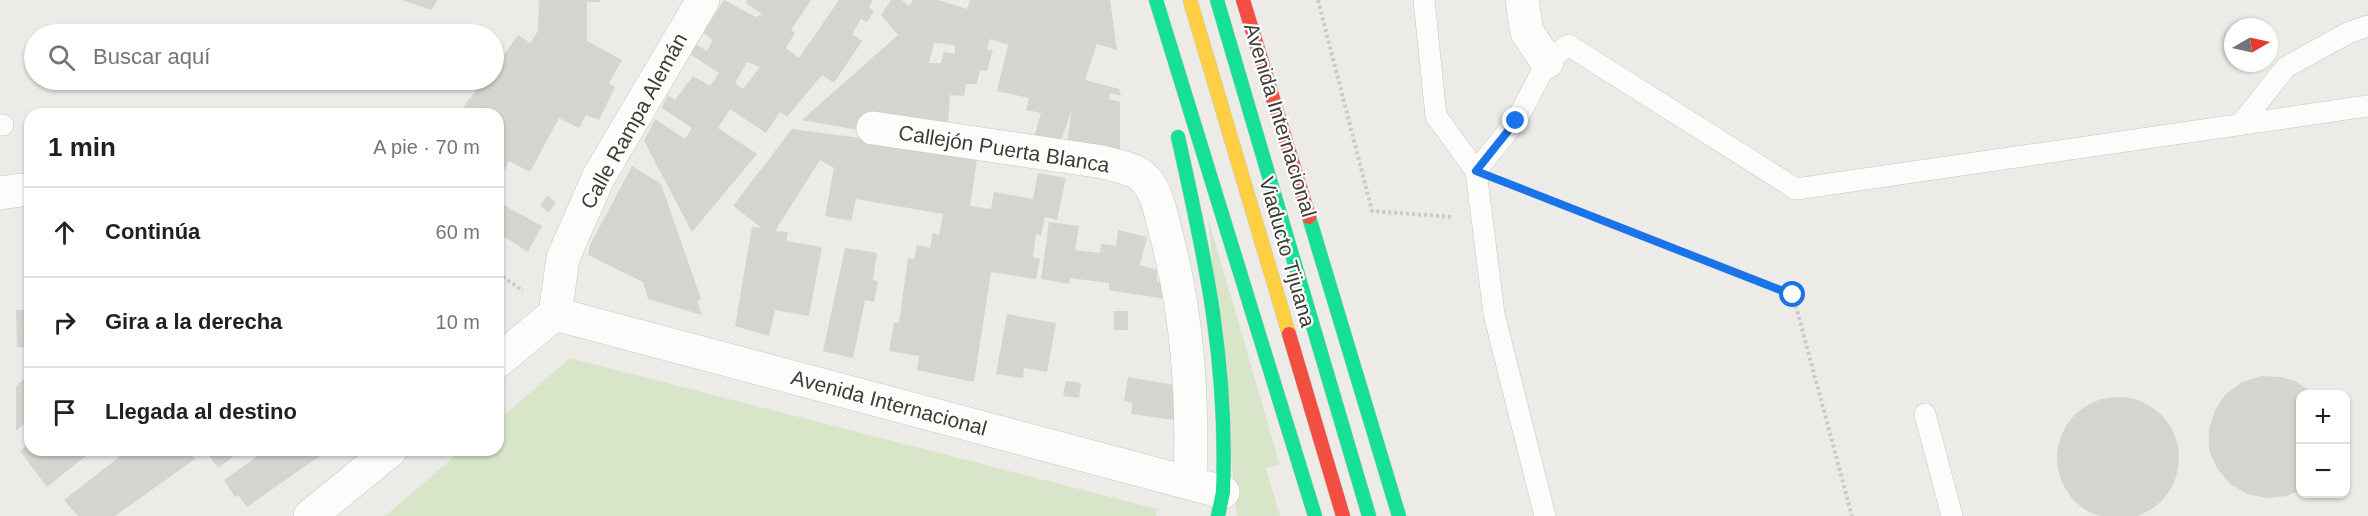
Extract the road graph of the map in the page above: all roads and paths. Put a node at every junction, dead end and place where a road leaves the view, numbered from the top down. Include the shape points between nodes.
1 (703, 0) edge
2 (1149, 0) edge
3 (1156, 0) edge
4 (1190, 0) edge
5 (1217, 0) edge
6 (1243, 0) edge
7 (1318, 0) edge
8 (1424, 0) edge
9 (1522, 0) edge
10 (2368, 26) edge
11 (1546, 62) junction
12 (1166, 80) dead end
13 (2368, 106) edge
14 (2240, 125) junction
15 (1175, 126) dead end
16 (873, 128) dead end
17 (1476, 171) junction
18 (24, 190) edge
19 (0, 192) edge
20 (1482, 219) junction
21 (555, 314) junction
22 (504, 356) edge
23 (1925, 414) dead end
24 (384, 456) edge
25 (1190, 483) junction
26 (1221, 504) edge
27 (310, 516) edge
28 (1315, 516) edge
29 (1343, 516) edge
30 (1369, 516) edge
31 (1399, 516) edge
32 (1545, 516) edge
33 (1852, 516) edge
34 (1952, 516) edge

1 - 21 street, Calle Rampa Alemán via 598,178 563,258
2 - 12 highway
3 - 28 highway
4 - 29 highway, Viaducto Tijuana
5 - 30 highway, Viaducto Tijuana
6 - 31 highway, Avenida Internacional
7 - 20 path via 1372,211
8 - 17 lane via 1436,116
9 - 11 street via 1527,32
10 - 14 lane via 2286,67
11 - 14 lane via 1568,45 1796,189
11 - 17 lane via 1516,121
13 - 14 lane
15 - 26 highway via 1209,278 1220,354 1225,431
16 - 25 street, Callejón Puerta Blanca via 1103,162 1145,178 1157,202 1174,263 1188,338
17 - 20 lane
17 - 33 path via 1793,295
18 - 19 street
20 - 32 lane via 1494,314
21 - 22 street
21 - 25 street, Avenida Internacional
23 - 34 lane
24 - 27 street
25 - 26 street, Avenida Internacional

